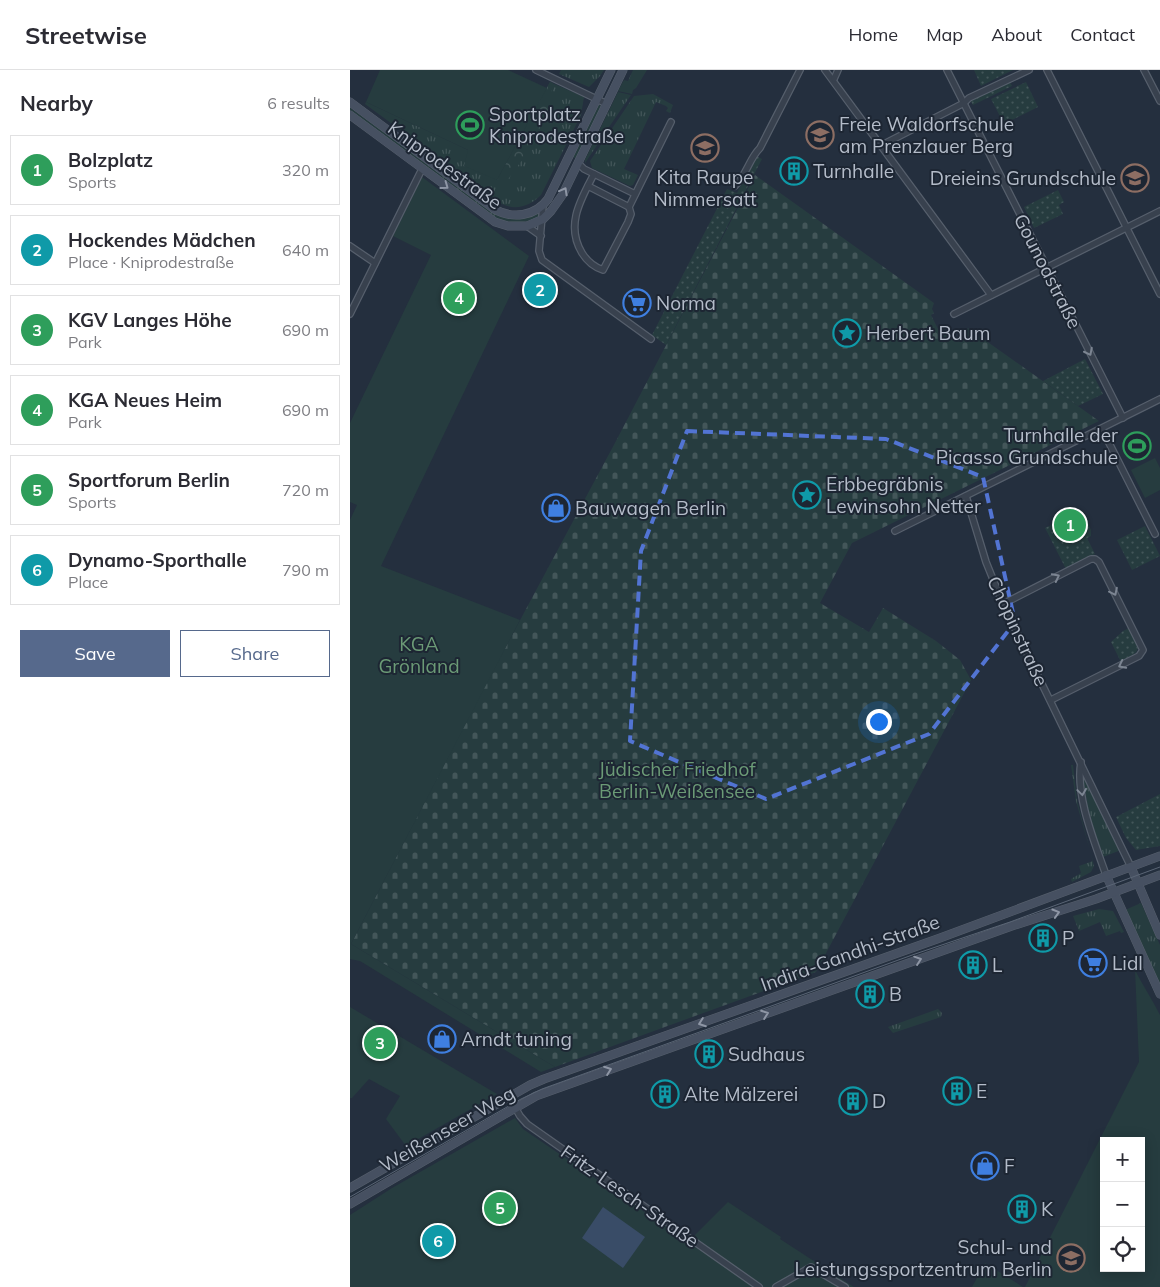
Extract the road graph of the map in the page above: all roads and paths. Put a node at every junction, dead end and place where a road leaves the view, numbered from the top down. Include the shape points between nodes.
1 (536, 70) edge
2 (611, 70) edge
3 (623, 70) edge
4 (800, 70) edge
5 (825, 70) edge
6 (838, 70) edge
7 (948, 70) edge
8 (1030, 70) edge
9 (1047, 70) edge
10 (1144, 70) edge
11 (834, 79) junction
12 (597, 99) junction
13 (350, 102) edge
14 (1160, 102) edge
15 (964, 103) junction
16 (607, 104) junction
17 (350, 115) edge
18 (671, 122) dead end
19 (882, 145) junction
20 (578, 164) junction
21 (422, 169) junction
22 (594, 174) junction
23 (588, 186) junction
24 (735, 186) dead end
25 (635, 194) junction
26 (543, 205) junction
27 (629, 207) junction
28 (1160, 211) edge
29 (543, 219) junction
30 (527, 226) junction
31 (1126, 228) junction
32 (541, 236) junction
33 (350, 246) edge
34 (374, 263) junction
35 (1047, 267) junction
36 (1160, 294) edge
37 (991, 295) junction
38 (350, 314) edge
39 (954, 314) dead end
40 (651, 339) dead end
41 (1160, 399) edge
42 (1123, 418) junction
43 (1102, 429) junction
44 (966, 496) junction
45 (895, 531) dead end
46 (1155, 534) dead end
47 (1003, 604) junction
48 (1051, 700) junction
49 (1081, 762) junction
50 (1160, 856) edge
51 (1131, 867) junction
52 (1106, 875) junction
53 (1160, 875) edge
54 (1138, 884) junction
55 (1114, 893) junction
56 (1007, 913) junction
57 (1012, 926) junction
58 (1160, 935) edge
59 (1160, 994) edge
60 (549, 1077) joint
61 (562, 1086) joint
62 (509, 1097) junction
63 (515, 1108) junction
64 (427, 1143) junction
65 (434, 1155) junction
66 (350, 1188) edge
67 (350, 1204) edge
68 (759, 1287) edge
69 (776, 1287) edge
70 (844, 1287) edge

1 - 12 street
2 - 12 main road
3 - 16 main road
4 - 24 street via 760,148
5 - 11 street
6 - 11 street
7 - 15 street, Gounodstraße
8 - 15 street
9 - 31 street
10 - 14 street
11 - 19 street
12 - 16 street
12 - 26 main road
13 - 26 main road, Kniprodestraße via 494,209 504,214 525,214
15 - 19 street
15 - 35 street, Gounodstraße
16 - 20 main road
17 - 21 main road, Kniprodestraße
18 - 25 street
19 - 37 street
20 - 22 street
29 -> 20 main road via 564,194
21 -> 30 main road, Kniprodestraße via 495,222
21 - 34 street
22 - 23 street
22 - 25 street
23 - 27 street
23 - 27 street via 576,214 575,239 583,255 600,270 605,268 632,214
25 - 27 street
26 - 29 street
28 - 31 street
29 - 30 main road, Kniprodestraße
29 - 32 street
30 - 32 street
31 - 35 street
31 - 36 street
32 - 40 street via 542,260
33 - 34 street
34 - 38 street
35 - 37 street
35 -> 42 street, Gounodstraße
37 - 39 street
41 - 42 street
42 - 43 street
43 - 44 street
43 - 46 street
44 - 45 street
44 - 47 street, Chopinstraße
47 - 48 street, Chopinstraße
47 -> 48 street via 1092,559 1099,562 1142,653
48 - 49 street, Chopinstraße
49 - 51 street, Chopinstraße
49 -> 52 street, Chopinstraße via 1079,771 1085,808
50 - 51 main road, Indira-Gandhi-Straße
51 - 52 main road, Indira-Gandhi-Straße
51 - 54 main road
52 - 55 main road
52 - 56 main road, Indira-Gandhi-Straße
53 - 54 main road, Indira-Gandhi-Straße
54 - 55 main road, Indira-Gandhi-Straße
54 - 58 main road
57 -> 55 main road, Indira-Gandhi-Straße
55 - 59 main road
56 - 57 main road
56 -> 60 main road, Indira-Gandhi-Straße
61 -> 57 main road, Indira-Gandhi-Straße
60 - 62 main road, Weißenseer Weg
61 - 63 main road, Weißenseer Weg
62 - 63 street, Fritz-Lesch-Straße
62 - 64 main road, Weißenseer Weg
63 - 65 main road, Weißenseer Weg
63 - 68 street, Fritz-Lesch-Straße via 528,1124
64 - 65 main road
64 - 66 main road, Weißenseer Weg
65 - 67 main road, Weißenseer Weg
69 - 70 street via 811,1266

